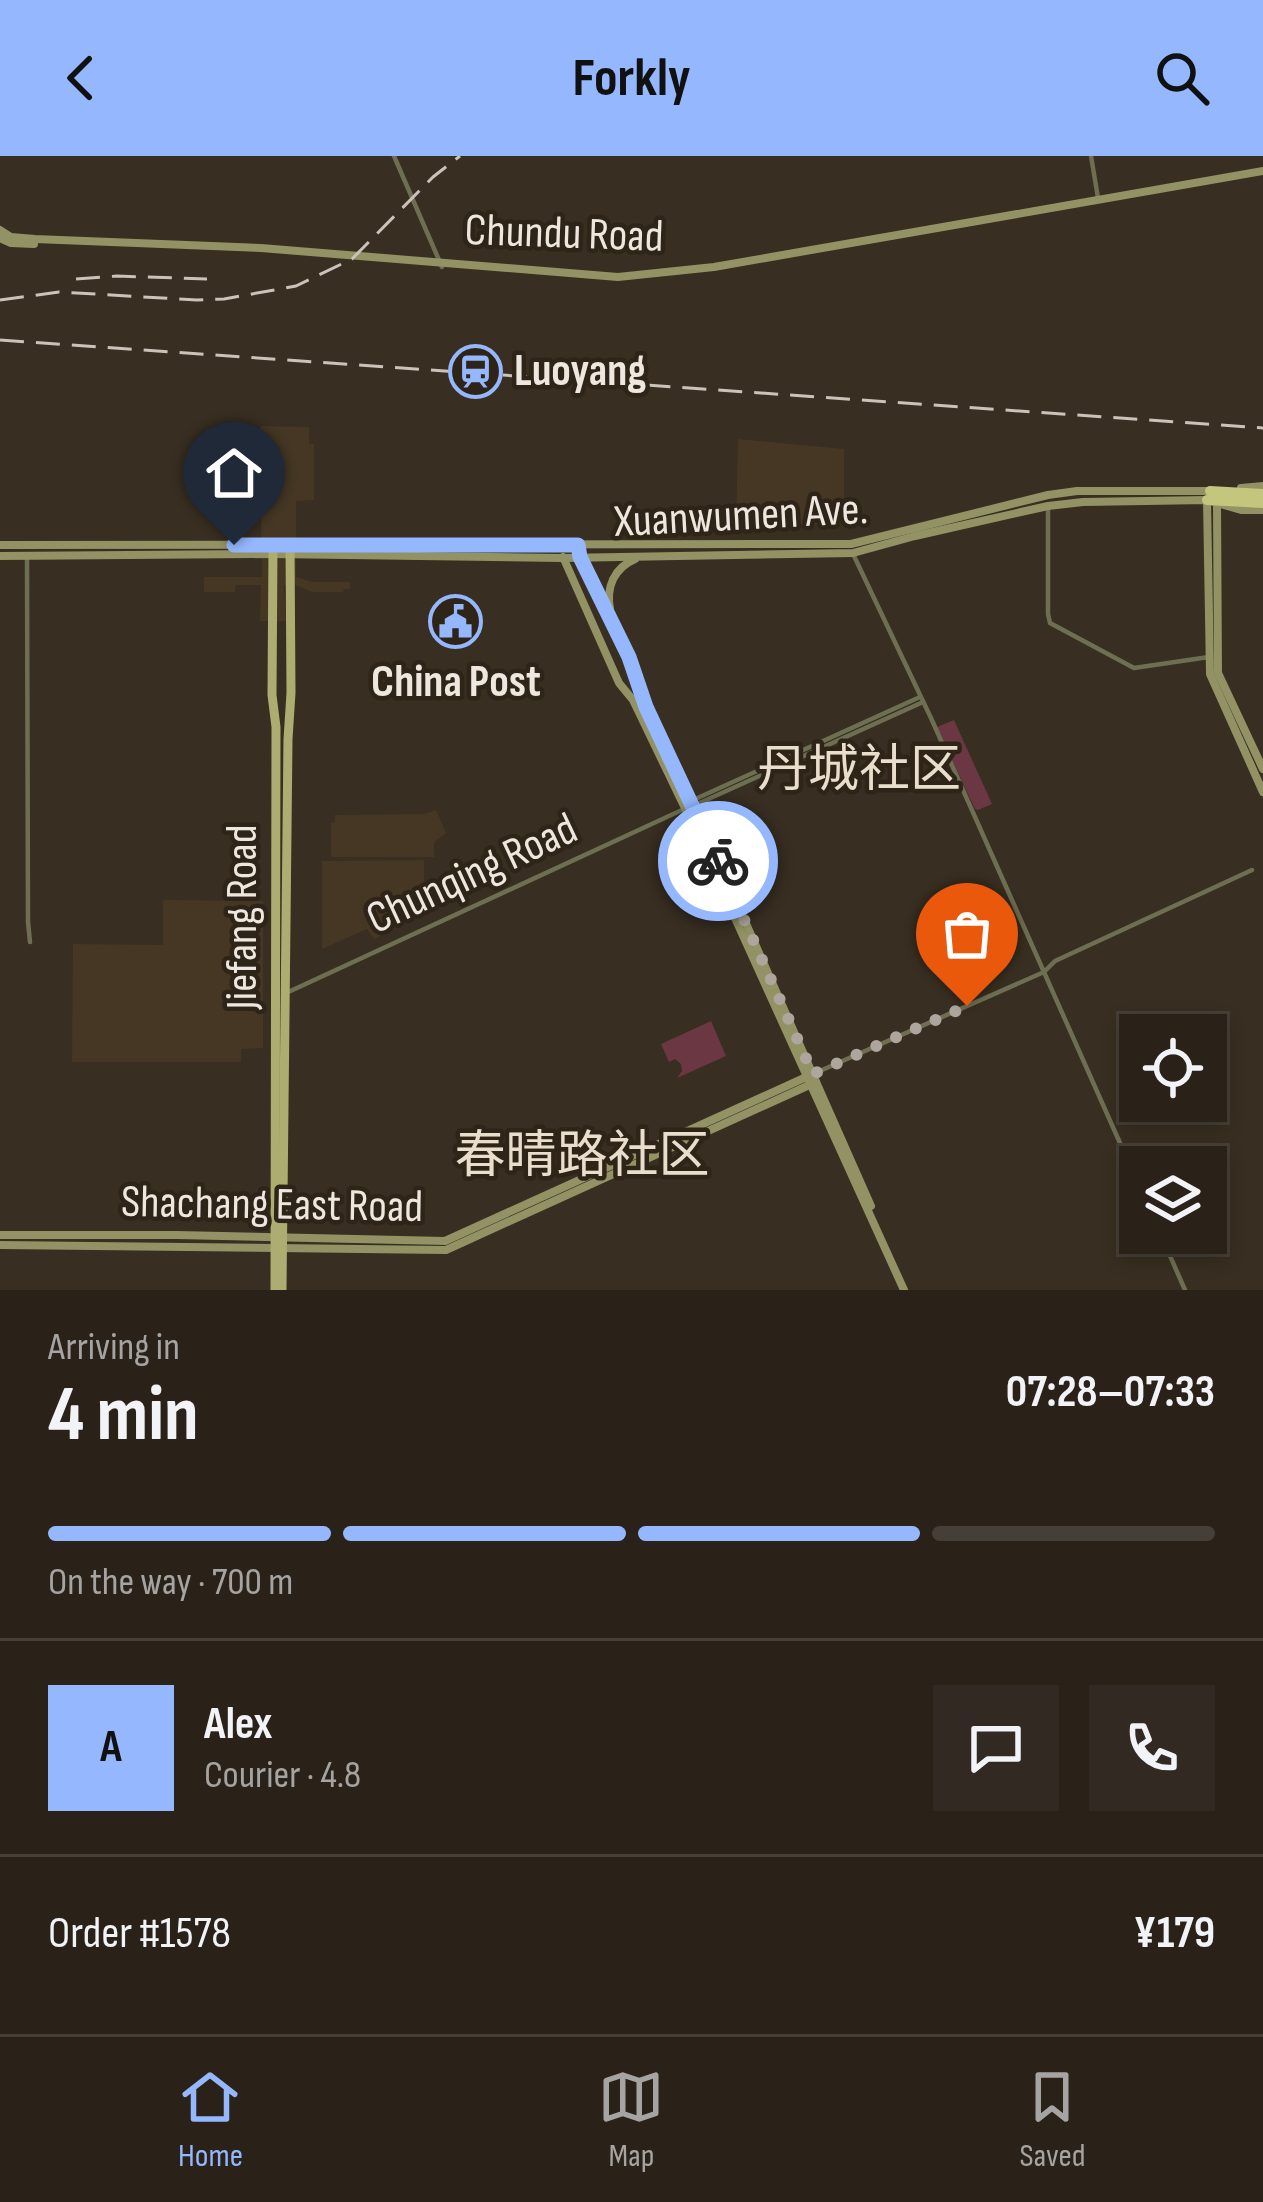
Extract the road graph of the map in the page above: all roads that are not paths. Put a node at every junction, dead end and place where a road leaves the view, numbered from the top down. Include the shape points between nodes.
1 (394, 156) edge
2 (1091, 156) edge
3 (1263, 172) edge
4 (1099, 201) junction
5 (0, 234) edge
6 (441, 265) junction
7 (1263, 498) edge
8 (1212, 499) junction
9 (1048, 506) junction
10 (0, 545) edge
11 (562, 545) junction
12 (578, 545) junction
13 (273, 549) junction
14 (852, 549) junction
15 (290, 550) junction
16 (27, 555) junction
17 (653, 555) junction
18 (0, 556) edge
19 (580, 557) junction
20 (563, 558) junction
21 (620, 639) junction
22 (1209, 657) junction
23 (921, 699) junction
24 (1263, 769) edge
25 (1263, 792) edge
26 (690, 805) junction
27 (1252, 870) dead end
28 (30, 942) dead end
29 (1043, 972) junction
30 (280, 994) junction
31 (812, 1080) junction
32 (1121, 1146) edge
33 (0, 1235) edge
34 (279, 1242) junction
35 (0, 1245) edge
36 (1169, 1254) edge
37 (278, 1290) edge
38 (906, 1290) edge
39 (1185, 1290) edge

1 - 6 street
2 - 4 street
3 - 4 main road, Chundu Road
4 - 6 main road, Chundu Road via 665,278
5 - 6 main road, Chundu Road via 10,243
7 - 8 highway
8 - 9 main road, Xuanwumen Ave.
8 - 14 main road, Xuanwumen Ave. via 1048,494
8 - 22 main road
8 - 24 main road via 1218,673
9 - 14 main road, Xuanwumen Ave.
9 - 22 street via 1050,623 1134,668
10 - 13 main road, Xuanwumen Ave.
11 - 12 main road, Xuanwumen Ave.
11 - 15 main road, Xuanwumen Ave.
11 - 20 main road
12 - 14 main road, Xuanwumen Ave.
12 - 19 main road
13 - 15 main road, Xuanwumen Ave.
13 - 16 main road, Xuanwumen Ave.
13 - 30 main road, Jiefang Road
14 - 17 main road, Xuanwumen Ave.
14 - 23 street
15 - 20 main road, Xuanwumen Ave.
15 - 30 main road, Jiefang Road
16 - 18 main road, Xuanwumen Ave.
16 - 28 street
17 - 19 main road, Xuanwumen Ave.
17 - 21 main road via 615,573 608,604
19 - 20 main road, Xuanwumen Ave.
19 - 21 main road
20 - 26 main road via 619,683
21 - 26 main road
22 - 25 main road
23 - 26 street, Chunqing Road
23 - 29 street
26 - 30 street, Chunqing Road
26 - 31 main road
27 - 29 street, Shachang East Road
29 - 31 street, Shachang East Road
29 - 32 street
30 - 34 main road, Jiefang Road
31 - 34 main road, Shachang East Road via 445,1241
31 - 38 main road
33 - 34 main road, Shachang East Road
34 - 35 main road, Shachang East Road
34 - 37 main road, Jiefang Road
36 - 39 street

